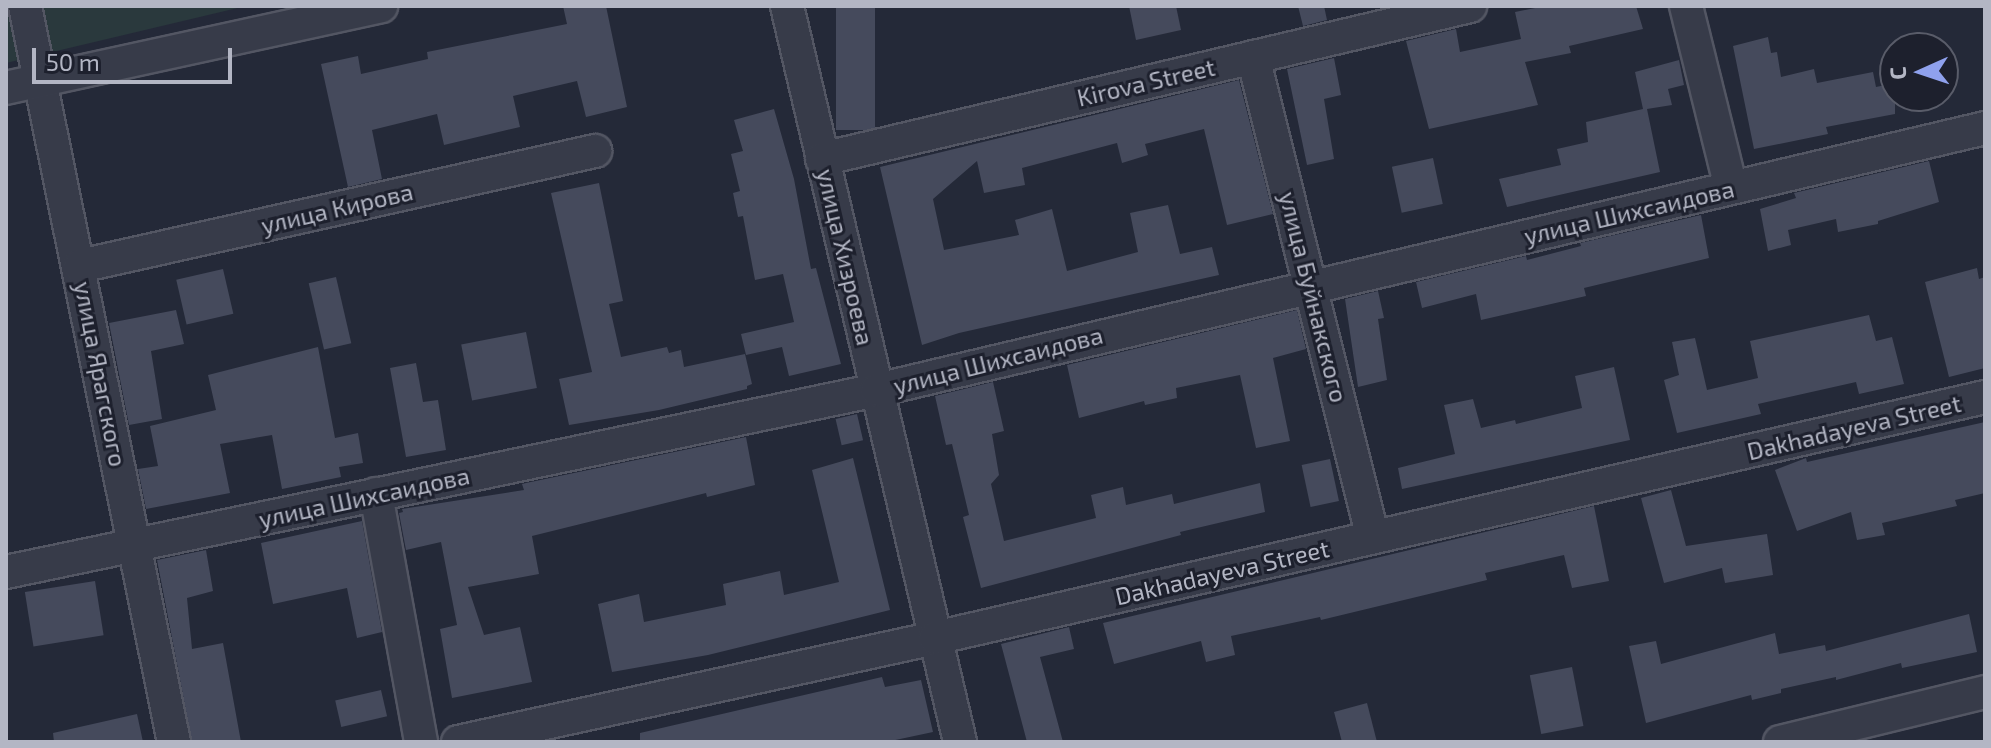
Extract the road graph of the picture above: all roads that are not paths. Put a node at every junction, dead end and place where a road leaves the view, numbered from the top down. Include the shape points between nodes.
1 (25, 6) edge
2 (381, 6) edge
3 (787, 6) edge
4 (1470, 6) edge
5 (1686, 6) edge
6 (1253, 57) junction
7 (41, 80) junction
8 (6, 88) edge
9 (1985, 128) edge
10 (595, 151) dead end
11 (822, 159) junction
12 (1731, 188) junction
13 (80, 266) junction
14 (1311, 285) junction
15 (877, 390) junction
16 (1985, 397) edge
17 (376, 494) junction
18 (1373, 537) junction
19 (134, 545) junction
20 (6, 572) edge
21 (935, 638) junction
22 (1985, 692) edge
23 (174, 742) edge
24 (421, 742) edge
25 (458, 742) edge
26 (960, 742) edge
27 (1780, 742) edge

1 - 7 street, улица Ярагского
2 - 7 street
3 - 11 street, улица Хизроева
4 - 6 street, Kirova Street
5 - 12 street
6 - 11 street, Kirova Street
6 - 14 street, улица Буйнакского
7 - 8 street
7 - 13 street, улица Ярагского
9 - 12 street, улица Шихсаидова
10 - 13 street, улица Кирова
11 - 15 street, улица Хизроева
12 - 14 street, улица Шихсаидова
13 - 19 street, улица Ярагского
14 - 15 street, улица Шихсаидова
14 - 18 street, улица Буйнакского
15 - 17 street, улица Шихсаидова
15 - 21 street, улица Хизроева
16 - 18 street, Dakhadayeva Street
17 - 19 street, улица Шихсаидова
17 - 24 street
18 - 21 street, Dakhadayeva Street
19 - 20 street, улица Шихсаидова
19 - 23 street, улица Ярагского
21 - 25 street, Dakhadayeva Street
21 - 26 street, улица Хизроева
22 - 27 street

